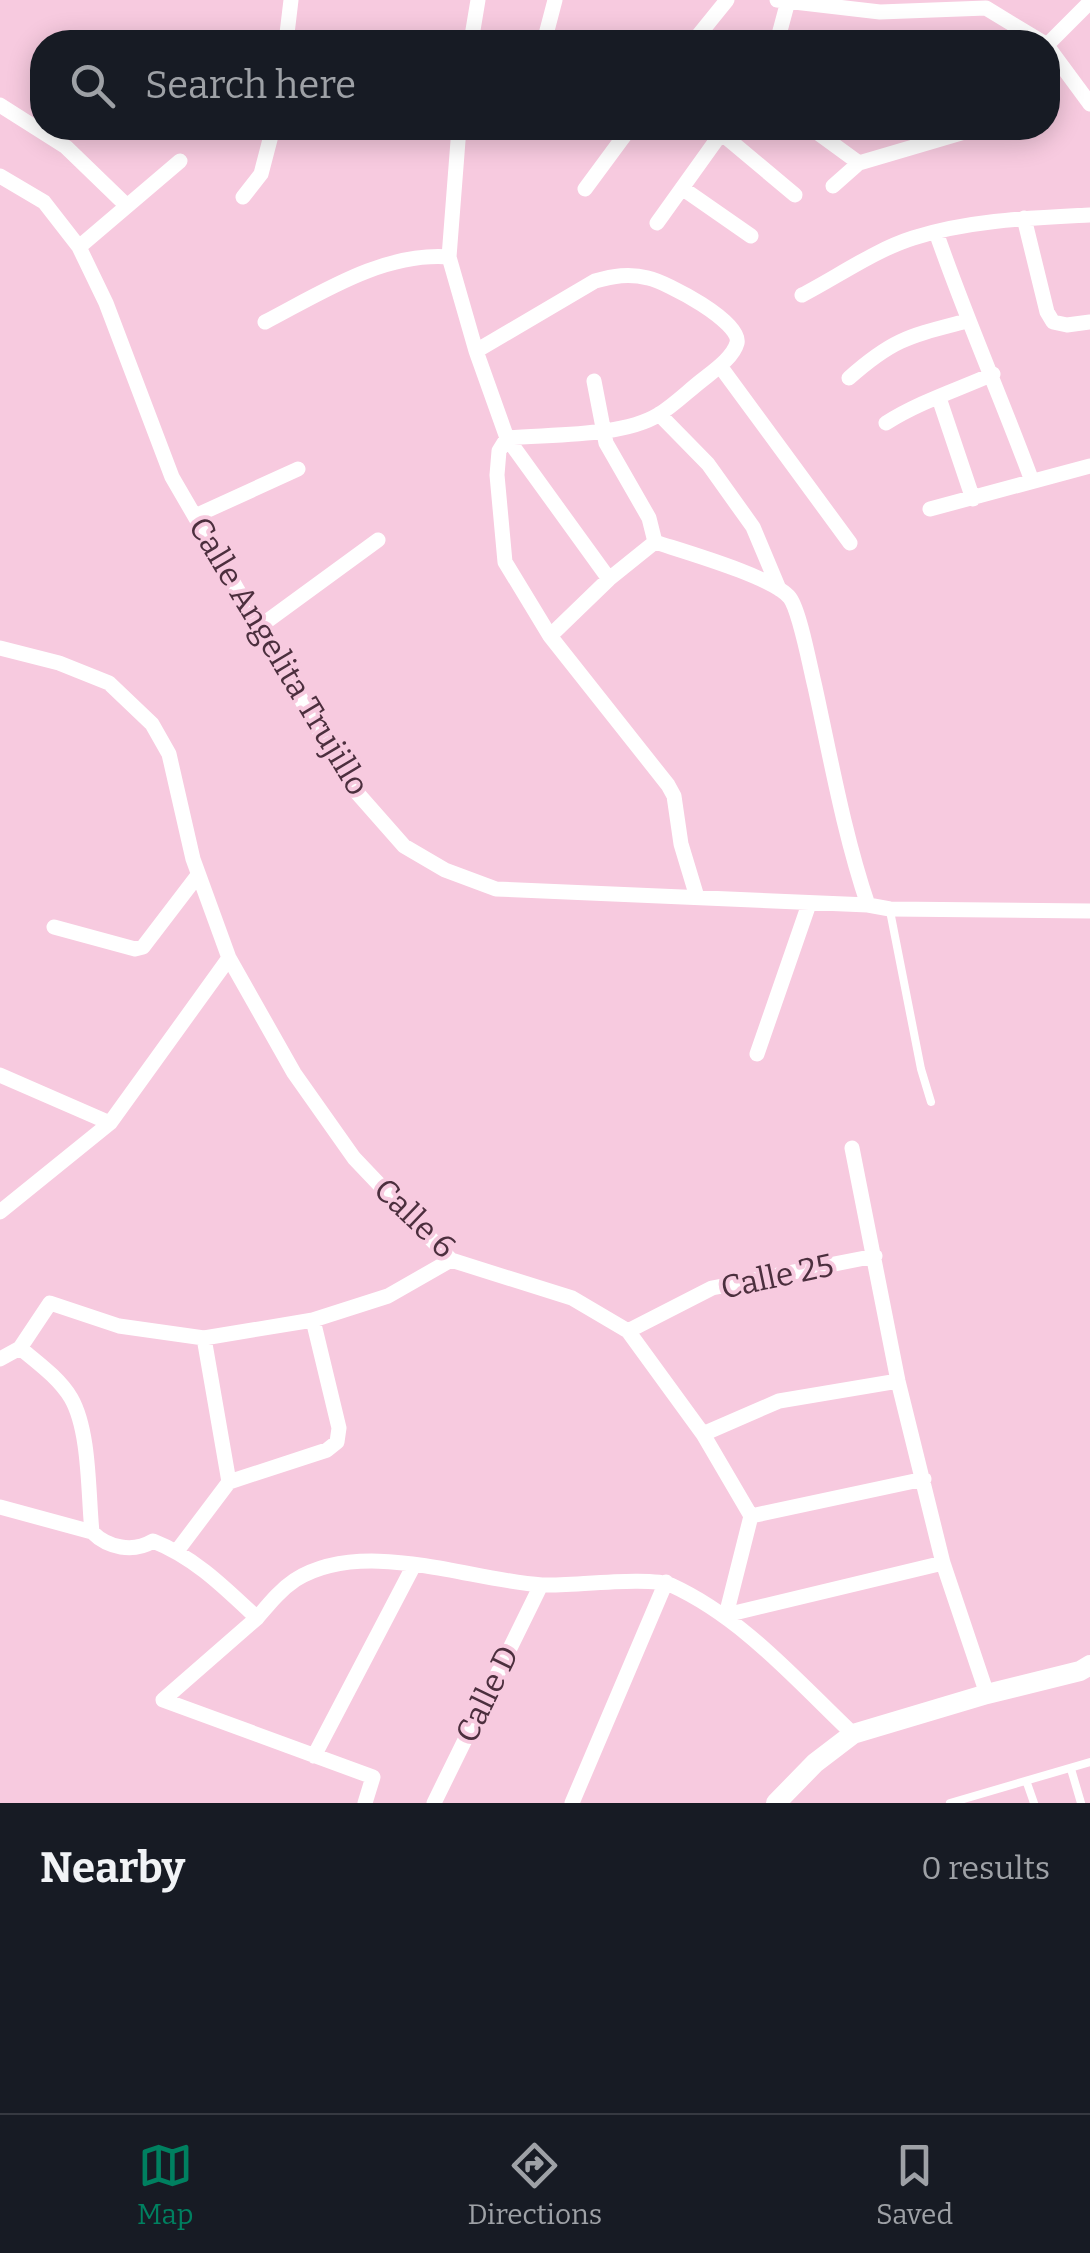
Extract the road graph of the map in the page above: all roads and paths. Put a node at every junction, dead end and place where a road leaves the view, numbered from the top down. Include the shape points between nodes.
1 (291, 0) edge
2 (478, 0) edge
3 (555, 0) edge
4 (727, 0) edge
5 (777, 0) edge
6 (788, 1) edge
7 (1090, 2) edge
8 (987, 4) edge
9 (880, 6) edge
10 (287, 30) edge
11 (473, 30) edge
12 (547, 30) edge
13 (703, 30) edge
14 (780, 30) edge
15 (1025, 30) edge
16 (1060, 31) edge
17 (1060, 63) edge
18 (1090, 104) edge
19 (0, 105) edge
20 (30, 124) edge
21 (56, 140) edge
22 (270, 140) edge
23 (458, 140) edge
24 (621, 140) edge
25 (716, 140) edge
26 (734, 140) edge
27 (828, 140) edge
28 (938, 140) edge
29 (180, 161) dead end
30 (860, 163) junction
31 (0, 176) edge
32 (834, 186) dead end
33 (682, 188) junction
34 (586, 189) dead end
35 (795, 195) dead end
36 (243, 198) dead end
37 (127, 206) junction
38 (1090, 215) edge
39 (1024, 218) junction
40 (657, 223) dead end
41 (936, 232) junction
42 (751, 236) dead end
43 (79, 247) junction
44 (449, 257) junction
45 (802, 295) dead end
46 (265, 322) dead end
47 (967, 322) junction
48 (1090, 322) edge
49 (476, 351) junction
50 (720, 366) junction
51 (992, 374) junction
52 (849, 378) dead end
53 (594, 381) dead end
54 (939, 398) junction
55 (659, 414) junction
56 (886, 423) dead end
57 (604, 430) junction
58 (507, 438) junction
59 (1090, 466) edge
60 (298, 469) dead end
61 (1032, 481) junction
62 (973, 499) junction
63 (930, 509) dead end
64 (195, 516) junction
65 (378, 540) dead end
66 (654, 542) junction
67 (850, 543) dead end
68 (610, 579) junction
69 (779, 589) junction
70 (259, 627) junction
71 (550, 636) junction
72 (0, 648) edge
73 (198, 874) junction
74 (697, 897) junction
75 (809, 904) junction
76 (868, 905) junction
77 (890, 909) junction
78 (1090, 910) edge
79 (54, 926) dead end
80 (230, 958) junction
81 (758, 1054) dead end
82 (0, 1075) edge
83 (931, 1102) dead end
84 (110, 1123) junction
85 (852, 1148) dead end
86 (0, 1212) edge
87 (875, 1256) junction
88 (451, 1260) junction
89 (313, 1320) junction
90 (628, 1331) junction
91 (204, 1338) junction
92 (20, 1348) junction
93 (0, 1359) edge
94 (898, 1381) junction
95 (704, 1434) junction
96 (924, 1479) junction
97 (230, 1482) junction
98 (0, 1508) edge
99 (751, 1516) junction
100 (92, 1532) junction
101 (177, 1551) junction
102 (943, 1563) junction
103 (414, 1565) junction
104 (666, 1582) junction
105 (541, 1585) junction
106 (726, 1615) junction
107 (257, 1618) junction
108 (1090, 1665) edge
109 (987, 1694) junction
110 (853, 1734) junction
111 (314, 1756) junction
112 (1090, 1762) edge
113 (1071, 1769) junction
114 (1027, 1783) junction
115 (365, 1803) edge
116 (434, 1803) edge
117 (572, 1803) edge
118 (776, 1803) edge
119 (950, 1803) edge
120 (1034, 1803) edge
121 (1081, 1803) edge

1 - 10 street
2 - 11 street
3 - 12 street
4 - 13 street
5 - 6 street
6 - 9 street
6 - 14 street
7 - 16 street
8 - 9 street
8 - 15 street
17 - 18 street
19 - 20 street
21 - 37 street
22 - 36 street via 260,174
23 - 44 street
24 - 34 street
25 - 33 street
26 - 35 street
27 - 30 street
28 - 30 street
29 - 37 street
30 - 32 street
31 - 43 street, Calle Angelita Trujillo via 44,202
33 - 40 street
33 - 42 street
37 - 43 street
38 - 39 street
39 - 41 street
39 - 48 street via 1052,322
41 - 45 street
41 - 47 street
43 - 64 street, Calle Angelita Trujillo via 172,478
44 - 46 street via 415,258 358,274
44 - 49 street
47 - 51 street
47 - 52 street via 884,347
49 - 50 street via 618,275 676,289 736,331 736,346
49 - 58 street
50 - 55 street
50 - 67 street
51 - 54 street
51 - 61 street
53 - 57 street
54 - 56 street
54 - 62 street
55 - 57 street
55 - 69 street via 708,464 753,528
57 - 58 street
57 - 66 street
58 - 68 street
58 - 71 street via 496,475 505,562
59 - 61 street
60 - 64 street
61 - 62 street
62 - 63 street
64 - 70 street, Calle Angelita Trujillo
65 - 70 street
66 - 68 street
66 - 69 street
68 - 71 street
69 - 76 street via 790,598 809,662
70 - 74 street, Calle Angelita Trujillo via 352,787 404,846 496,889
71 - 74 street via 668,785
72 - 73 street, Calle 6 via 108,683 152,724 169,754
73 - 79 street via 135,949
73 - 80 street, Calle 6
74 - 75 street, Calle Angelita Trujillo
75 - 76 street, Calle Angelita Trujillo
75 - 81 street
76 - 77 street, Calle Angelita Trujillo
77 - 78 street, Calle Angelita Trujillo
77 - 83 lane
80 - 84 street
80 - 88 street, Calle 6 via 294,1073 354,1158
82 - 84 street
84 - 86 street
85 - 87 street
87 - 90 street, Calle 25 via 712,1288
87 - 94 street
88 - 89 street via 388,1296
88 - 90 street, Calle 6 via 572,1298
89 - 91 street
89 - 97 street via 337,1442
90 - 95 street, Calle 6
91 - 92 street via 119,1326 50,1302
91 - 97 street
92 - 93 street
92 - 100 street via 72,1398 81,1421
94 - 95 street via 780,1401
94 - 96 street
95 - 99 street, Calle 6
96 - 99 street
96 - 102 street
97 - 101 street
98 - 100 street
99 - 106 street
100 - 101 street via 126,1548 152,1541
101 - 107 street
102 - 106 street
102 - 109 street
103 - 105 street
103 - 107 street via 356,1562 312,1571
103 - 111 street
104 - 105 street
104 - 106 street
104 - 117 street
105 - 116 street, Calle D
106 - 110 street
107 - 111 street via 163,1700
108 - 109 main road
109 - 110 main road
110 - 118 main road
111 - 115 street via 373,1778
112 - 113 lane
113 - 114 lane
113 - 121 lane
114 - 119 lane
114 - 120 lane

